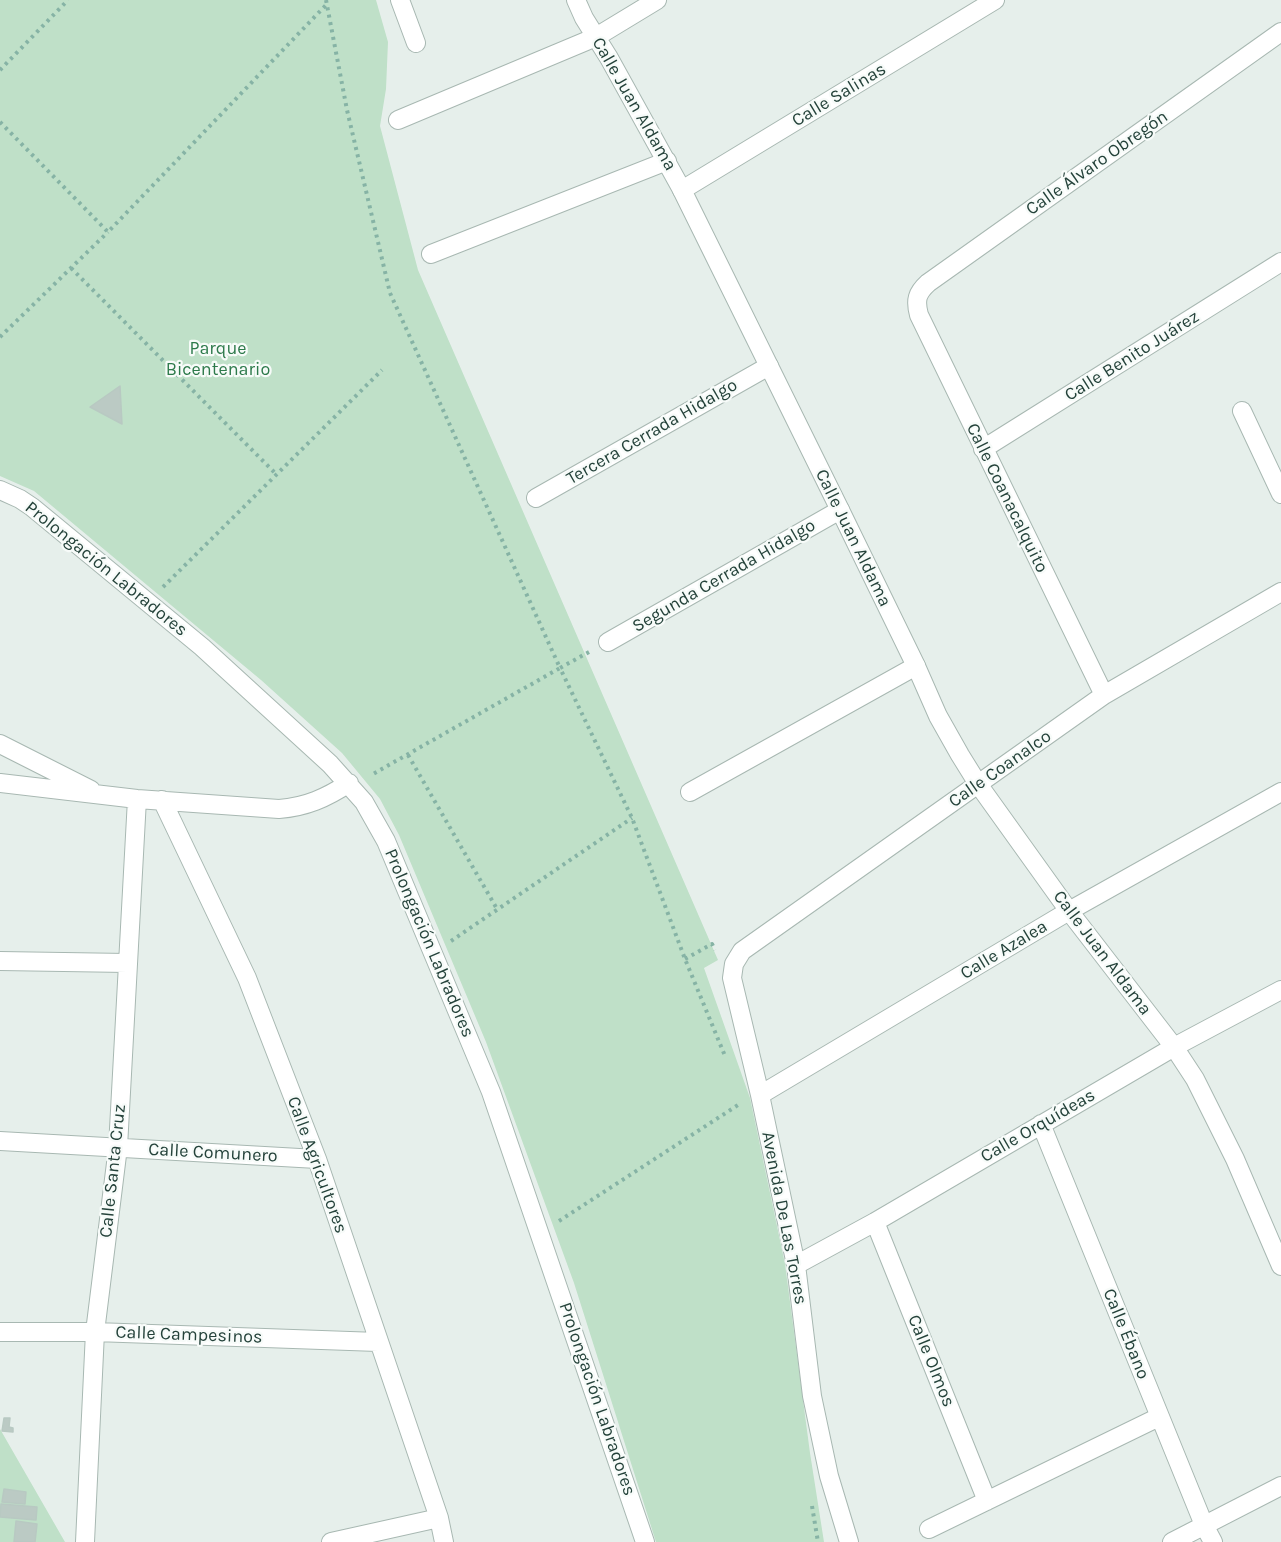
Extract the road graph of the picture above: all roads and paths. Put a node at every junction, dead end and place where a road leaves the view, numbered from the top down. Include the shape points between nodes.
1 (68, 0) edge
2 (400, 0) edge
3 (576, 0) edge
4 (657, 0) edge
5 (995, 0) edge
6 (326, 2) edge
7 (1281, 32) edge
8 (596, 38) junction
9 (416, 43) dead end
10 (0, 70) edge
11 (398, 120) dead end
12 (0, 122) edge
13 (667, 161) junction
14 (682, 190) junction
15 (108, 232) junction
16 (431, 254) dead end
17 (1281, 262) edge
18 (71, 268) junction
19 (917, 298) joint
20 (0, 338) edge
21 (769, 366) junction
22 (382, 370) dead end
23 (1242, 411) dead end
24 (983, 449) junction
25 (276, 474) junction
26 (0, 490) edge
27 (1281, 494) edge
28 (536, 498) dead end
29 (840, 510) junction
30 (163, 587) dead end
31 (1281, 592) edge
32 (608, 642) joint
33 (916, 666) junction
34 (560, 668) junction
35 (1104, 696) junction
36 (0, 744) edge
37 (408, 755) junction
38 (373, 774) dead end
39 (0, 783) edge
40 (349, 783) junction
41 (978, 784) junction
42 (690, 792) dead end
43 (1281, 792) edge
44 (103, 796) junction
45 (137, 799) junction
46 (162, 800) junction
47 (632, 818) junction
48 (497, 909) junction
49 (1069, 911) junction
50 (450, 941) dead end
51 (0, 961) edge
52 (127, 963) junction
53 (734, 964) joint
54 (1281, 990) edge
55 (1174, 1047) junction
56 (726, 1057) dead end
57 (752, 1098) junction
58 (1041, 1124) junction
59 (0, 1140) edge
60 (118, 1147) junction
61 (318, 1159) junction
62 (559, 1221) dead end
63 (875, 1222) junction
64 (796, 1265) junction
65 (1281, 1266) edge
66 (0, 1332) edge
67 (95, 1332) junction
68 (378, 1342) junction
69 (1159, 1417) junction
70 (1281, 1486) edge
71 (811, 1496) dead end
72 (987, 1501) junction
73 (439, 1518) junction
74 (1204, 1526) junction
75 (929, 1529) dead end
76 (85, 1542) edge
77 (331, 1542) edge
78 (444, 1542) edge
79 (645, 1542) edge
80 (818, 1542) edge
81 (849, 1542) edge
82 (1172, 1542) edge
83 (1213, 1542) edge

1 - 10 path
2 - 9 street
3 - 8 street, Calle Juan Aldama
4 - 8 street
5 - 14 street, Calle Salinas
6 - 15 path
6 - 34 path via 390,292
7 - 19 street, Calle Álvaro Obregón via 928,283
8 - 11 street
8 - 13 street, Calle Juan Aldama
12 - 15 path
13 - 14 street, Calle Juan Aldama
13 - 16 street
14 - 21 street, Calle Juan Aldama
15 - 18 path
17 - 24 street, Calle Benito Juárez
18 - 20 path
18 - 25 path
19 - 24 street, Calle Coanacalquito via 919,315
21 - 28 street, Tercera Cerrada Hidalgo
21 - 29 street, Calle Juan Aldama
22 - 25 path
23 - 27 street
24 - 35 street, Calle Coanacalquito
25 - 30 path
26 - 40 street, Prolongación Labradores via 32,507 193,640
29 - 32 street, Segunda Cerrada Hidalgo
29 - 33 street, Calle Juan Aldama
31 - 35 street, Calle Coanalco
32 - 34 path
33 - 41 street, Calle Juan Aldama via 938,716
33 - 42 street
34 - 37 path
34 - 47 path
35 - 41 street, Calle Coanalco
36 - 44 street
37 - 38 path
37 - 48 path
39 - 44 street
40 - 46 street via 315,802 286,809
40 - 79 street, Prolongación Labradores via 386,841 491,1092
41 - 49 street, Calle Juan Aldama
41 - 53 street, Calle Coanalco via 742,951
43 - 49 street, Calle Azalea
44 - 45 street
45 - 46 street
45 - 52 street, Calle Santa Cruz
46 - 61 street, Calle Agricultores via 247,978
47 - 48 path
47 - 56 path
48 - 50 path
49 - 55 street, Calle Juan Aldama
49 - 57 street, Calle Azalea
51 - 52 street
52 - 60 street, Calle Santa Cruz
53 - 57 street, Avenida De Las Torres via 732,978
54 - 55 street, Calle Orquídeas
55 - 58 street, Calle Orquídeas
55 - 65 street, Calle Juan Aldama via 1195,1079 1235,1159
57 - 62 path
57 - 64 street, Avenida De Las Torres
58 - 63 street, Calle Orquídeas
58 - 69 street, Calle Ébano
59 - 60 street, Calle Comunero
60 - 61 street, Calle Comunero
60 - 67 street, Calle Santa Cruz
61 - 68 street, Calle Agricultores
63 - 64 street, Calle Orquídeas
63 - 72 street, Calle Olmos
64 - 81 street, Avenida De Las Torres via 812,1396 829,1476
66 - 67 street, Calle Campesinos
67 - 68 street, Calle Campesinos
67 - 76 street, Calle Santa Cruz
68 - 73 street, Calle Agricultores
69 - 72 street
69 - 74 street, Calle Ébano
70 - 74 street
71 - 80 path
72 - 75 street
73 - 77 street
73 - 78 street, Calle Agricultores
74 - 82 street
74 - 83 street, Calle Ébano

